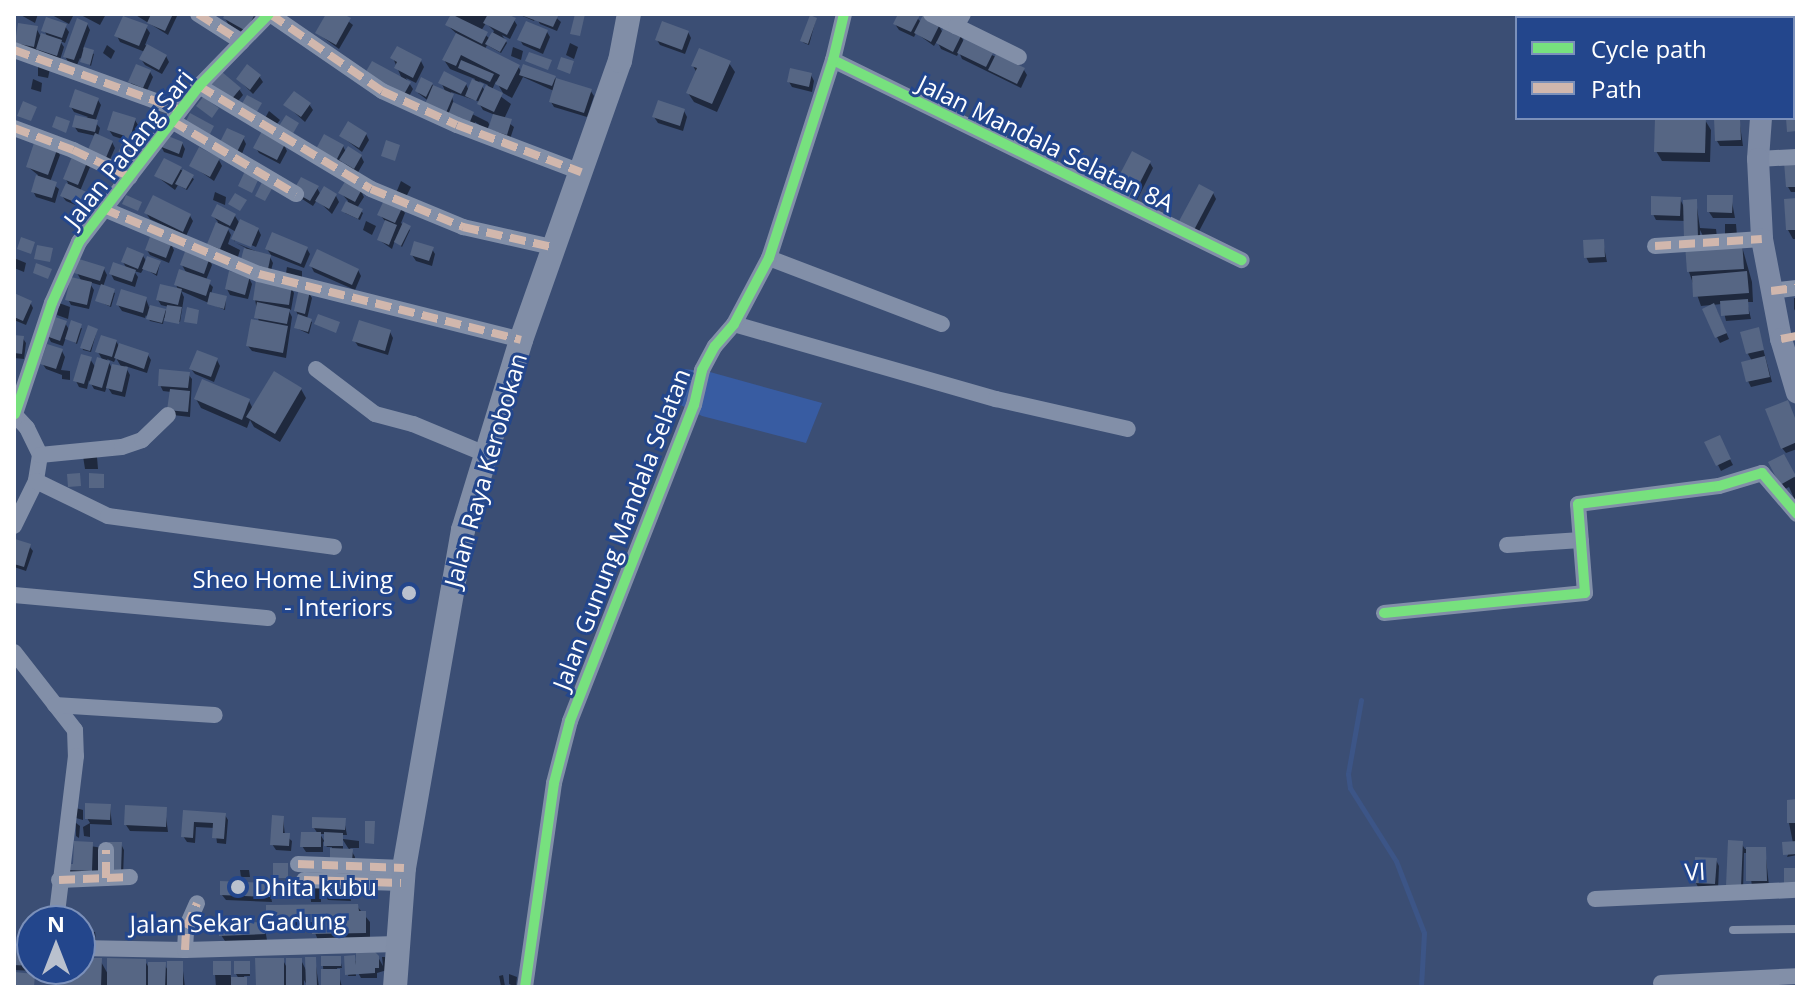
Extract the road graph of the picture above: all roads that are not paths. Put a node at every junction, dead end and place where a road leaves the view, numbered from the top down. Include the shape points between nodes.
1 (198, 14) edge
2 (270, 14) edge
3 (629, 14) edge
4 (842, 14) edge
5 (931, 14) edge
6 (959, 20) edge
7 (242, 42) junction
8 (14, 50) edge
9 (1019, 57) dead end
10 (833, 60) junction
11 (199, 86) junction
12 (176, 116) junction
13 (1761, 120) edge
14 (14, 128) edge
15 (1797, 157) edge
16 (1758, 159) junction
17 (581, 172) junction
18 (130, 177) junction
19 (296, 194) dead end
20 (104, 209) junction
21 (1762, 239) junction
22 (1655, 246) dead end
23 (552, 247) junction
24 (769, 258) junction
25 (1242, 260) dead end
26 (1797, 288) edge
27 (1771, 291) junction
28 (734, 324) junction
29 (942, 324) dead end
30 (1789, 338) edge
31 (521, 340) junction
32 (316, 369) dead end
33 (1797, 393) edge
34 (14, 414) edge
35 (168, 415) dead end
36 (1128, 429) dead end
37 (485, 454) junction
38 (40, 455) junction
39 (36, 481) junction
40 (1797, 514) edge
41 (14, 526) edge
42 (1581, 540) junction
43 (1507, 545) dead end
44 (334, 547) dead end
45 (14, 595) edge
46 (1384, 613) dead end
47 (268, 618) dead end
48 (14, 652) edge
49 (55, 705) junction
50 (215, 715) dead end
51 (106, 850) dead end
52 (301, 872) dead end
53 (402, 876) junction
54 (130, 877) dead end
55 (106, 878) junction
56 (59, 880) junction
57 (1797, 890) edge
58 (1595, 899) dead end
59 (197, 903) dead end
60 (57, 905) edge
61 (1797, 929) edge
62 (1733, 930) dead end
63 (397, 944) junction
64 (96, 948) edge
65 (185, 950) junction
66 (1797, 976) edge
67 (1661, 983) dead end
68 (395, 987) edge
69 (525, 987) edge

1 - 7 street
2 - 7 street, Jalan Padang Sari
2 - 17 street via 382,91
3 - 17 main road, Jalan Raya Kerobokan via 620,61
4 - 10 street, Jalan Gunung Mandala Selatan
5 - 6 street
6 - 9 street
7 - 11 street, Jalan Padang Sari
8 - 12 street
10 - 24 street, Jalan Gunung Mandala Selatan
10 - 25 street, Jalan Mandala Selatan 8A
11 - 12 street, Jalan Padang Sari
11 - 23 street via 371,189 463,227
12 - 18 street, Jalan Padang Sari
12 - 19 street
13 - 16 street
14 - 18 street
15 - 16 street
16 - 21 street
17 - 23 main road, Jalan Raya Kerobokan
18 - 20 street, Jalan Padang Sari
20 - 31 street via 259,274
20 - 34 street, Jalan Padang Sari via 79,242 52,303
21 - 22 street
21 - 27 street
23 - 31 main road, Jalan Raya Kerobokan
24 - 28 street, Jalan Gunung Mandala Selatan
24 - 29 street
26 - 27 street
27 - 30 street
28 - 36 street via 996,399
28 - 69 street, Jalan Gunung Mandala Selatan via 702,370 694,405 570,721 554,783
30 - 33 street
31 - 37 main road, Jalan Raya Kerobokan
32 - 37 street via 375,414
34 - 38 street
35 - 38 street via 142,440 122,447
37 - 53 main road, Jalan Raya Kerobokan via 448,602
38 - 39 street
39 - 41 street
39 - 44 street via 108,516
40 - 42 street via 1767,475 1755,473 1719,486 1578,504
42 - 43 street
42 - 46 street via 1585,593
45 - 47 street
48 - 49 street
49 - 50 street
49 - 56 street via 75,730 76,756
51 - 55 street
52 - 53 street
53 - 63 main road, Jalan Raya Kerobokan
54 - 55 street
55 - 56 street
56 - 60 street
57 - 58 street, VI
59 - 65 street via 186,928
61 - 62 lane
63 - 65 street, Jalan Sekar Gadung
63 - 68 main road, Jalan Raya Kerobokan
64 - 65 street, Jalan Sekar Gadung
66 - 67 street

